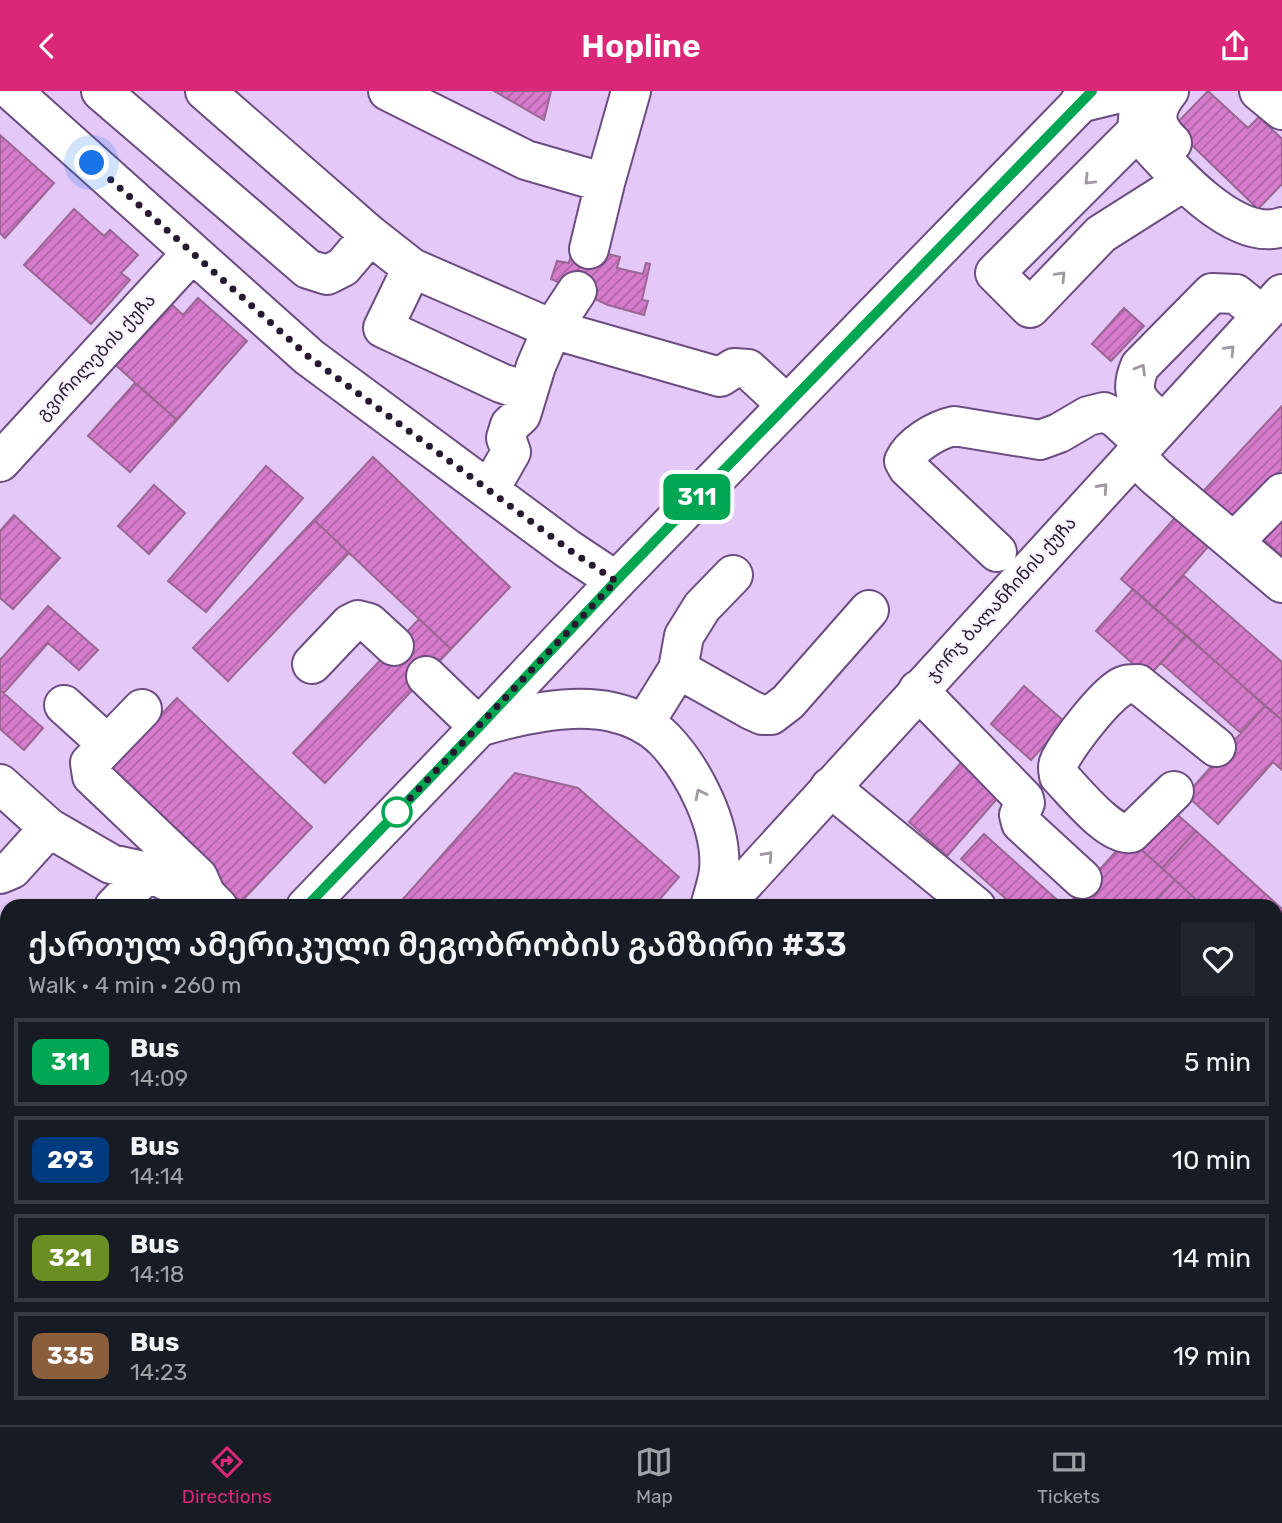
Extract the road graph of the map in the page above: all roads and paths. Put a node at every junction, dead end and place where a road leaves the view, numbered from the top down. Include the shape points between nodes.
1 (12, 91) edge
2 (101, 91) edge
3 (205, 91) edge
4 (388, 91) edge
5 (631, 91) edge
6 (1128, 91) edge
7 (1144, 91) edge
8 (1170, 91) edge
9 (1259, 91) edge
10 (1085, 97) edge
11 (1282, 110) edge
12 (1137, 131) junction
13 (1183, 182) junction
14 (605, 183) junction
15 (1271, 228) edge
16 (370, 235) junction
17 (589, 249) dead end
18 (192, 253) junction
19 (412, 268) junction
20 (577, 291) dead end
21 (1272, 305) edge
22 (552, 329) junction
23 (528, 392) junction
24 (787, 405) junction
25 (1147, 441) junction
26 (0, 462) edge
27 (490, 489) junction
28 (1282, 493) edge
29 (1234, 542) junction
30 (997, 552) dead end
31 (733, 575) dead end
32 (616, 581) junction
33 (1282, 583) edge
34 (869, 610) dead end
35 (394, 646) dead end
36 (312, 664) dead end
37 (678, 669) junction
38 (426, 676) dead end
39 (918, 690) junction
40 (64, 705) dead end
41 (142, 709) dead end
42 (644, 724) junction
43 (479, 727) junction
44 (107, 744) junction
45 (1216, 747) dead end
46 (0, 784) edge
47 (830, 787) junction
48 (1174, 790) dead end
49 (49, 828) junction
50 (148, 871) junction
51 (0, 874) edge
52 (1082, 879) dead end
53 (122, 899) edge
54 (207, 899) edge
55 (211, 899) edge
56 (314, 899) edge
57 (712, 899) edge
58 (729, 899) edge
59 (965, 899) edge

1 - 18 main road
2 - 16 main road via 308,269 327,275 343,267
3 - 16 main road
4 - 14 main road via 526,160
5 - 14 main road
6 - 10 main road
7 - 12 main road
8 - 15 main road via 1161,101 1159,131
9 - 11 main road
10 - 24 main road
12 - 13 main road
12 -> 13 main road via 995,273 1030,309 1101,234
13 - 15 main road via 1212,207 1252,228
14 - 17 main road
16 - 19 main road
18 - 26 main road, გვირილების ქუჩა
18 - 27 main road via 309,357
19 - 22 main road
19 - 23 main road via 383,328
20 - 22 main road
25 -> 21 main road, ჯორჯ ბალანჩინის ქუჩა
25 -> 21 main road via 1134,391 1140,366 1212,293 1236,294
22 - 23 main road
22 - 24 main road via 720,377 734,368 748,369
23 - 27 main road via 521,415 510,425 506,438 511,452
24 - 32 main road
25 - 29 main road via 1155,476
25 - 30 main road via 1104,412 1040,440 954,426 908,452 904,461 908,468
39 -> 25 main road, ჯორჯ ბალანჩინის ქუჩა
27 - 32 main road
28 - 29 main road
29 - 33 main road
31 - 37 main road via 702,607 684,636
32 - 43 main road
34 - 37 main road via 788,702 771,715 751,710
35 - 36 main road via 369,623 358,620
37 - 42 main road
38 - 43 main road
39 - 47 main road, ჯორჯ ბალანჩინის ქუჩა
39 - 52 main road via 1024,799 1021,823
40 - 44 main road
41 - 44 main road
42 - 43 main road via 609,711 584,710 530,714
57 -> 42 main road via 719,871 718,847 701,794 663,738
43 - 56 main road
44 - 55 main road via 90,763 92,775 198,877
45 - 48 main road via 1138,684 1130,684 1091,715 1057,768 1059,776 1122,834 1131,833
46 - 49 main road
58 -> 47 main road, ჯორჯ ბალანჩინის ქუჩა
47 - 59 main road
49 - 50 main road via 111,864
49 - 51 main road via 12,869
50 - 53 main road
50 - 54 main road

